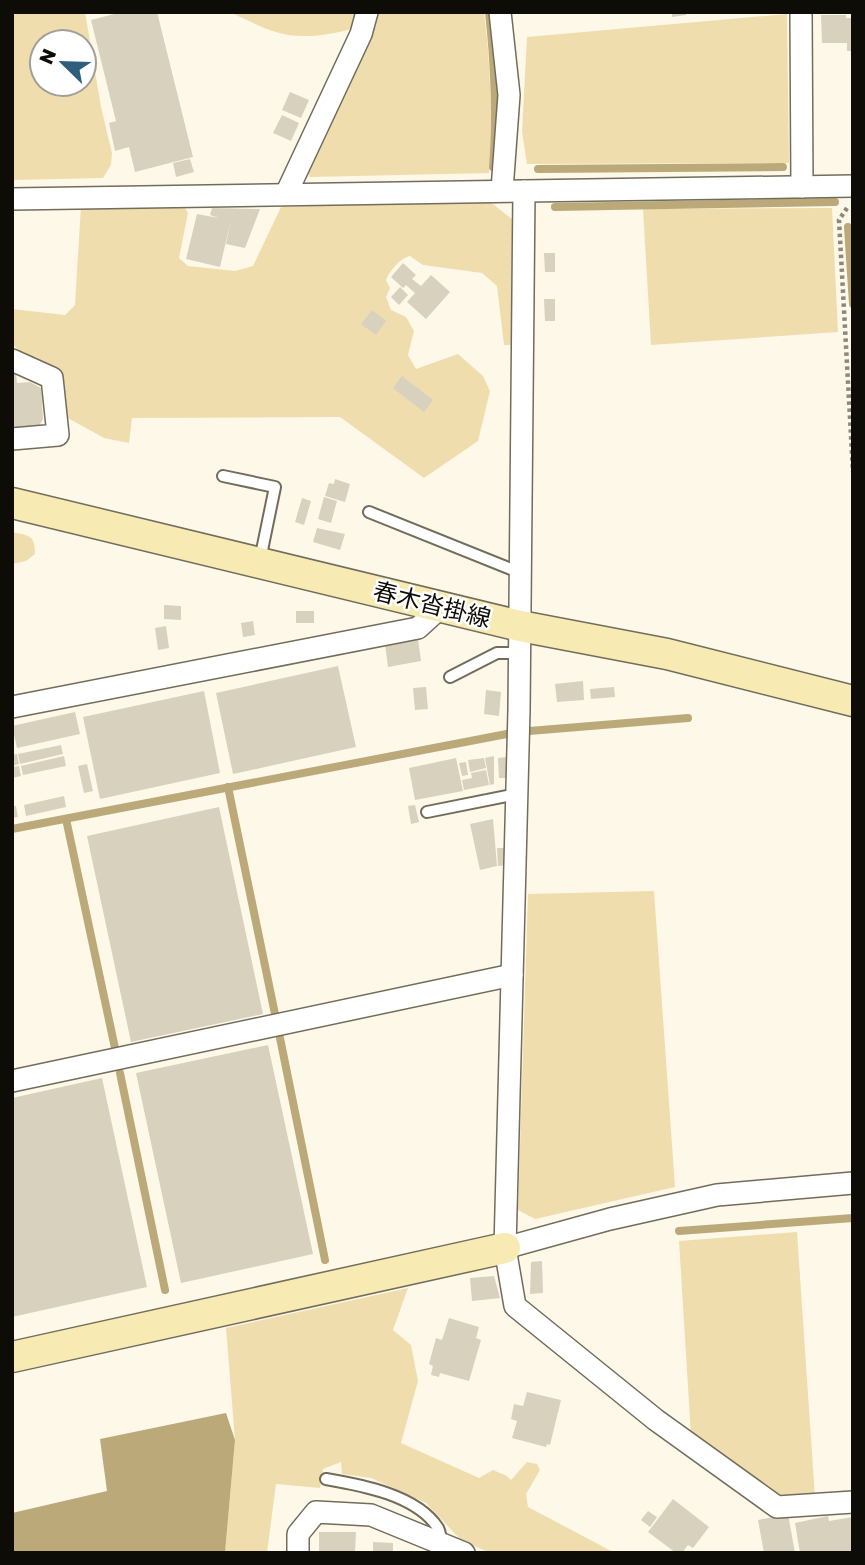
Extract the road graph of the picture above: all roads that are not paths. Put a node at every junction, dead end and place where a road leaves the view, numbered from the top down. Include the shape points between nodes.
1 (366, 12) edge
2 (500, 12) edge
3 (801, 12) edge
4 (853, 186) edge
5 (802, 187) junction
6 (513, 191) junction
7 (286, 194) junction
8 (12, 198) edge
9 (12, 360) edge
10 (12, 439) edge
11 (223, 476) dead end
12 (12, 503) edge
13 (369, 512) dead end
14 (260, 563) junction
15 (521, 573) junction
16 (441, 607) junction
17 (520, 639) junction
18 (450, 677) dead end
19 (853, 701) edge
20 (12, 707) edge
21 (517, 794) junction
22 (427, 812) dead end
23 (512, 975) junction
24 (12, 1081) edge
25 (853, 1183) edge
26 (505, 1248) junction
27 (12, 1357) edge
28 (326, 1479) dead end
29 (853, 1502) edge
30 (442, 1548) edge
31 (298, 1553) edge
32 (464, 1553) edge

1 - 7 street
2 - 6 street
3 - 5 street
4 - 5 street
5 - 6 street
6 - 7 street
6 - 15 street
7 - 8 street
9 - 10 street via 52,378 58,435
11 - 14 lane via 275,487
12 - 14 main road, 春木沓掛線
13 - 15 lane
14 - 16 main road, 春木沓掛線
15 - 17 street
16 - 17 main road, 春木沓掛線
16 - 20 street via 418,628
17 - 18 lane
17 - 19 main road, 春木沓掛線 via 667,654
17 - 21 street
21 - 22 lane
21 - 23 street
23 - 24 street
23 - 26 street
25 - 26 street via 717,1195
26 - 27 main road
26 - 29 street via 515,1306 656,1420 777,1507
28 - 30 lane via 373,1487 420,1509 439,1529
30 - 31 street via 371,1515 316,1513 298,1534
30 - 32 street

